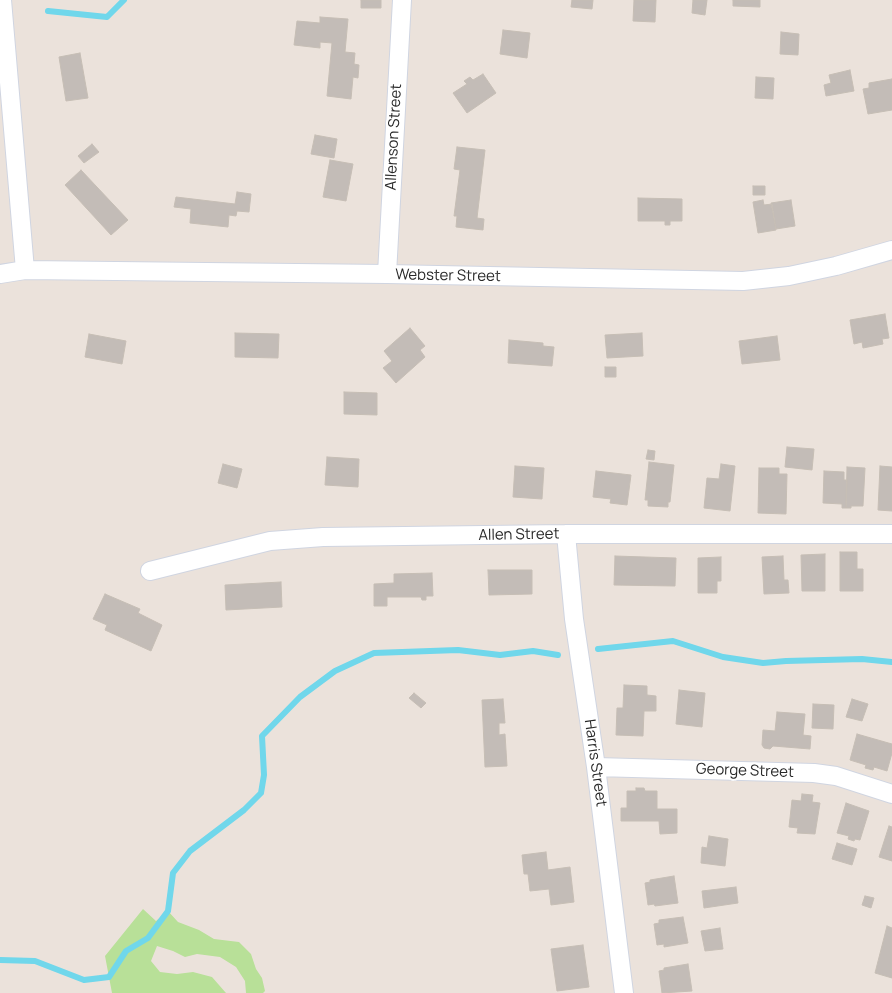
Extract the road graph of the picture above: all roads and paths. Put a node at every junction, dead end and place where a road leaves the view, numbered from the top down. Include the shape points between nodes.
1 (2, 0) edge
2 (402, 0) edge
3 (892, 250) edge
4 (25, 270) junction
5 (0, 274) edge
6 (387, 274) junction
7 (566, 534) junction
8 (892, 534) edge
9 (150, 571) dead end
10 (596, 767) junction
11 (892, 794) edge
12 (624, 993) edge

1 - 4 street
2 - 6 street, Allenson Street
3 - 6 street, Webster Street via 789,276 743,281
4 - 5 street, Webster Street
4 - 6 street, Webster Street
7 - 8 street, Allen Street
7 - 9 street, Allen Street via 323,537 270,541
7 - 10 street, Harris Street via 574,619
10 - 11 street, George Street via 814,773 836,776
10 - 12 street, Harris Street

